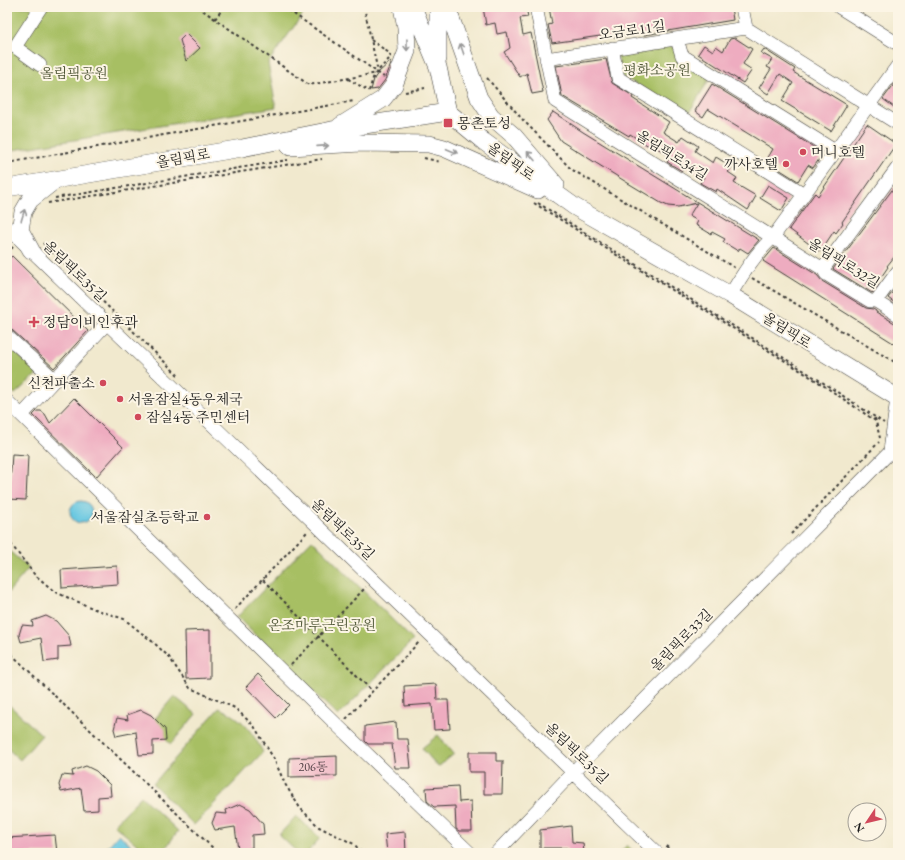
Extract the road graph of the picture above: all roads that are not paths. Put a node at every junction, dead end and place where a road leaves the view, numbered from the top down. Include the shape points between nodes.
1 (41, 7) edge
2 (402, 7) edge
3 (413, 7) edge
4 (438, 7) edge
5 (447, 7) edge
6 (536, 7) edge
7 (742, 7) edge
8 (839, 7) edge
9 (746, 28) junction
10 (676, 39) junction
11 (898, 44) edge
12 (612, 48) junction
13 (546, 59) junction
14 (40, 65) dead end
15 (898, 65) edge
16 (438, 67) junction
17 (868, 106) junction
18 (448, 112) junction
19 (898, 124) edge
20 (332, 130) junction
21 (242, 148) junction
22 (835, 151) junction
23 (898, 167) edge
24 (54, 180) junction
25 (7, 188) edge
26 (804, 194) junction
27 (575, 207) junction
28 (7, 227) edge
29 (773, 237) junction
30 (35, 245) junction
31 (822, 269) junction
32 (898, 271) edge
33 (730, 295) junction
34 (876, 301) junction
35 (898, 315) edge
36 (107, 324) junction
37 (7, 336) edge
38 (55, 380) junction
39 (897, 398) edge
40 (7, 401) edge
41 (22, 415) junction
42 (894, 448) edge
43 (573, 772) junction
44 (470, 853) edge
45 (496, 853) edge
46 (657, 853) edge

1 - 14 street via 15,47
2 -> 20 main road via 407,51 394,85 383,99
3 - 16 main road
4 - 16 main road
27 -> 5 main road via 514,136 491,116 479,98
6 - 13 street
7 - 9 street
8 - 11 street
9 - 10 street, 오금로11길
9 - 17 street
10 - 12 street, 오금로11길
10 - 22 street via 682,56
12 - 13 street, 오금로11길
12 - 26 street via 618,78
13 - 29 street, 올림픽로34길 via 555,101
15 - 17 street
16 - 18 main road
17 - 19 street
17 - 22 street
18 - 20 main road, 올림픽로
18 - 27 main road, 올림픽로 via 483,141
20 - 21 main road, 올림픽로
21 - 24 main road, 올림픽로
21 -> 27 main road via 361,143 429,144 444,148
22 - 26 street
23 - 31 street
24 - 25 main road, 올림픽로
30 -> 24 main road via 20,230 23,212 30,200
26 - 29 street
27 - 33 main road, 올림픽로
28 - 30 street, 올림픽로35길
29 - 31 street, 올림픽로32길
29 - 33 street via 762,247
30 - 36 street, 올림픽로35길
31 - 34 street, 올림픽로32길 via 870,301
32 - 34 street
33 - 39 main road, 올림픽로
34 - 35 street, 올림픽로32길
36 - 38 street
36 - 43 street, 올림픽로35길
37 - 38 street
38 - 41 street
39 - 42 street, 올림픽로33길 via 893,429
40 - 41 street
41 - 44 street
42 - 43 street, 올림픽로33길
43 - 45 street, 올림픽로33길
43 - 46 street, 올림픽로35길

